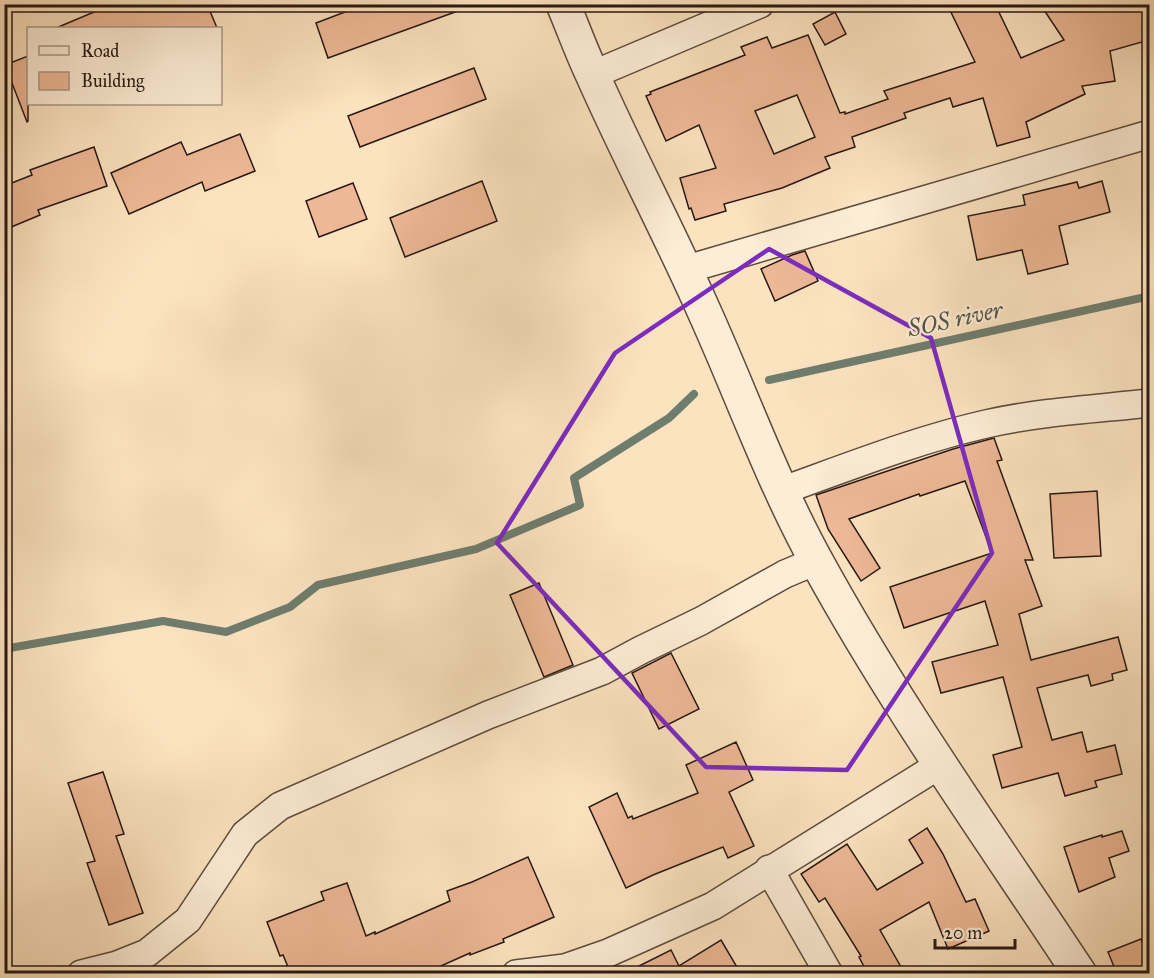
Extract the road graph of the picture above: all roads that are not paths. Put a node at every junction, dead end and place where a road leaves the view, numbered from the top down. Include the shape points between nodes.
1 (563, 4) edge
2 (760, 4) edge
3 (592, 75) junction
4 (1149, 134) edge
5 (684, 270) junction
6 (1149, 403) edge
7 (781, 491) junction
8 (816, 561) junction
9 (941, 764) junction
10 (770, 869) junction
11 (566, 971) edge
12 (81, 974) edge
13 (516, 974) edge
14 (829, 974) edge
15 (1080, 974) edge

1 - 3 street
2 - 3 street
3 - 5 street
4 - 5 street
5 - 7 street via 726,358
6 - 7 street via 1039,414 986,424 919,442
7 - 8 street
8 - 9 street
8 - 12 street via 602,671 488,715 280,806 245,834 188,920 147,953
9 - 10 street
9 - 15 street
10 - 11 street via 713,906
10 - 14 street
11 - 13 street

